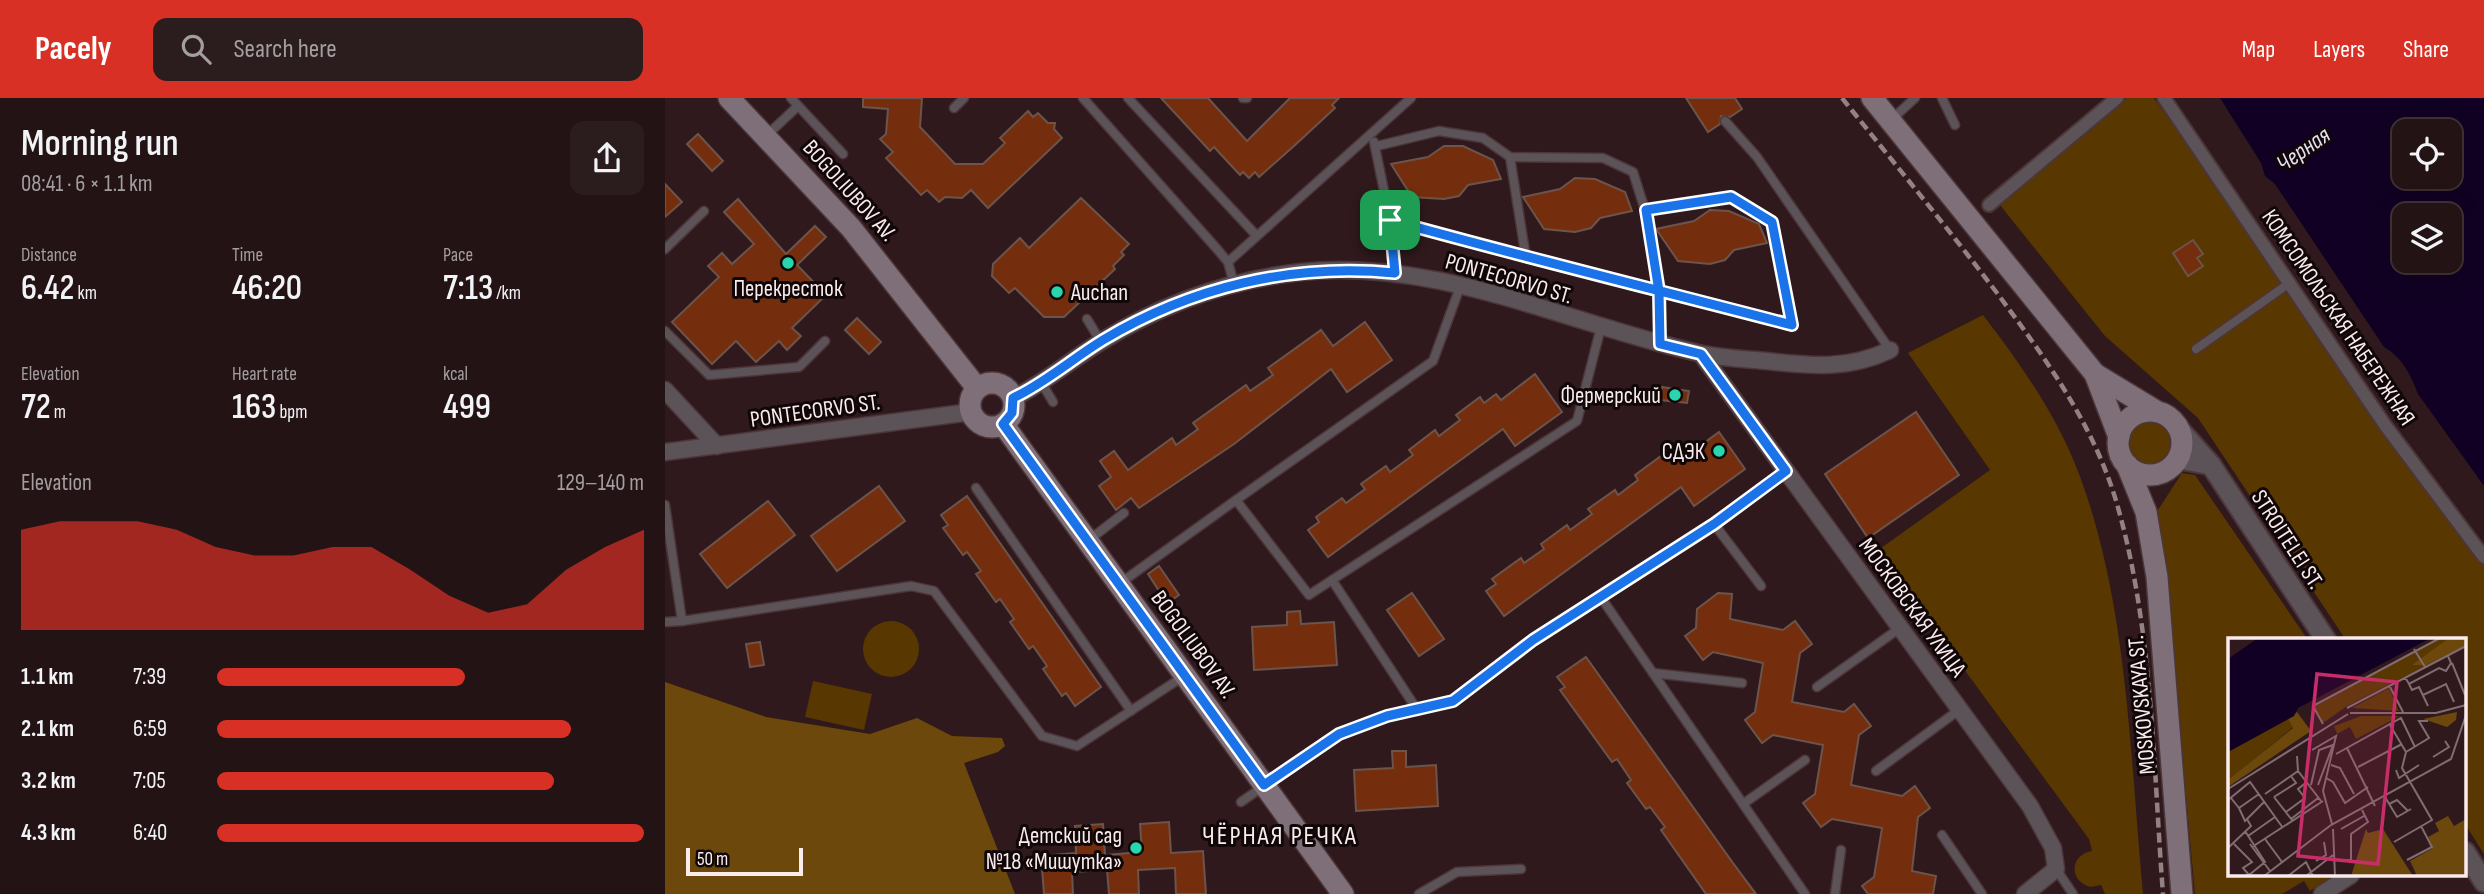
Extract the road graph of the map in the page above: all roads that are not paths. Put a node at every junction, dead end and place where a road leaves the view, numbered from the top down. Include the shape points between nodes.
1 (729, 98) edge
2 (791, 98) edge
3 (964, 98) edge
4 (1083, 98) edge
5 (1128, 98) edge
6 (1395, 98) edge
7 (1411, 98) edge
8 (1872, 98) edge
9 (1915, 98) edge
10 (1942, 98) edge
11 (2117, 98) edge
12 (2164, 98) edge
13 (1403, 105) junction
14 (798, 106) junction
15 (954, 108) dead end
16 (1891, 120) junction
17 (1725, 121) dead end
18 (1955, 125) dead end
19 (1370, 134) junction
20 (765, 136) junction
21 (1377, 146) junction
22 (843, 154) dead end
23 (1510, 157) junction
24 (1989, 205) dead end
25 (1646, 210) junction
26 (704, 211) dead end
27 (1390, 220) junction
28 (1256, 236) junction
29 (665, 249) edge
30 (1526, 258) junction
31 (1228, 262) junction
32 (1395, 273) junction
33 (2291, 282) junction
34 (1234, 285) junction
35 (1460, 287) junction
36 (1659, 291) junction
37 (1087, 319) dead end
38 (1601, 327) junction
39 (665, 331) edge
40 (825, 341) dead end
41 (1101, 341) junction
42 (1660, 344) junction
43 (2196, 349) dead end
44 (1890, 350) joint
45 (1701, 354) junction
46 (2095, 374) junction
47 (1041, 382) junction
48 (977, 388) junction
49 (665, 390) edge
50 (1013, 398) junction
51 (1053, 402) dead end
52 (2156, 411) junction
53 (971, 412) junction
54 (1003, 424) junction
55 (2179, 429) junction
56 (2119, 437) junction
57 (717, 446) junction
58 (665, 452) edge
59 (2127, 465) junction
60 (2211, 465) junction
61 (2171, 466) junction
62 (1786, 471) junction
63 (976, 488) dead end
64 (1236, 500) junction
65 (665, 505) edge
66 (2146, 512) junction
67 (1125, 513) dead end
68 (1714, 524) junction
69 (1087, 541) junction
70 (2484, 557) edge
71 (1332, 580) junction
72 (1118, 584) junction
73 (1761, 586) dead end
74 (1600, 596) junction
75 (681, 621) junction
76 (665, 622) edge
77 (1900, 628) junction
78 (2325, 638) edge
79 (1653, 673) junction
80 (1185, 676) junction
81 (1742, 683) dead end
82 (1817, 687) dead end
83 (1959, 710) junction
84 (1131, 711) junction
85 (1418, 711) junction
86 (1805, 760) dead end
87 (1876, 771) dead end
88 (1264, 785) junction
89 (1241, 802) dead end
90 (1743, 804) junction
91 (1943, 835) dead end
92 (1841, 850) dead end
93 (2466, 854) edge
94 (1521, 869) dead end
95 (2056, 869) junction
96 (2349, 876) edge
97 (2484, 882) edge
98 (1340, 893) edge
99 (1419, 894) edge
100 (1805, 894) edge
101 (1835, 894) edge
102 (1983, 894) edge
103 (2025, 894) edge
104 (2073, 894) edge
105 (2182, 894) edge
106 (2322, 894) edge

1 - 20 main road, BOGOLIUBOV AV.
2 - 14 lane
3 - 15 lane
4 - 31 lane
5 - 28 lane
6 - 13 lane
7 - 13 lane
8 - 16 main road
9 - 16 lane
10 - 18 lane
11 - 24 street
12 - 33 street, КОМСОМОЛЬСКАЯ НАБЕРЕЖНАЯ
13 - 19 lane
14 - 20 lane
14 - 22 lane
16 - 46 main road
17 - 44 lane via 1757,157
19 - 21 lane
19 - 28 lane
20 - 48 main road, BOGOLIUBOV AV. via 851,228
21 - 23 lane via 1439,131 1483,138
21 - 27 lane
23 - 25 lane via 1602,158 1633,173
23 - 30 lane
25 - 36 lane
25 - 36 lane via 1731,197 1772,222 1792,325
26 - 29 lane
27 - 30 lane
27 - 32 lane
28 - 31 lane
30 - 36 lane
31 - 34 lane
32 - 34 street, PONTECORVO ST. via 1301,272
32 - 35 street, PONTECORVO ST.
33 - 43 lane
33 - 70 street, КОМСОМОЛЬСКАЯ НАБЕРЕЖНАЯ via 2385,425
34 - 41 street, PONTECORVO ST. via 1146,316
35 - 38 street, PONTECORVO ST.
35 - 64 lane via 1433,361
36 - 42 lane
37 - 41 lane
38 - 42 street, PONTECORVO ST.
38 - 71 lane via 1577,421
39 - 40 lane via 709,375 799,367
41 - 47 street, PONTECORVO ST.
42 - 45 street, PONTECORVO ST.
44 - 45 street, PONTECORVO ST. via 1865,362 1811,366
45 - 62 street, МОСКОВСКАЯ УЛИЦА
46 - 52 main road
46 - 56 main road
47 - 50 street, PONTECORVO ST.
47 - 51 lane
48 - 50 main road via 998,383
48 - 53 main road via 970,399
49 - 57 street
50 - 54 main road via 1012,413
52 - 55 main road
52 - 56 main road via 2136,414
53 - 54 main road via 988,427
53 - 57 street, PONTECORVO ST.
54 - 69 main road, BOGOLIUBOV AV.
55 - 60 street, STROITELEI ST.
55 - 61 main road via 2182,449
56 - 59 main road via 2118,447
57 - 58 street, PONTECORVO ST.
59 - 61 main road via 2144,475
59 - 66 main road, MOSKOVSKAYA ST.
60 - 61 street
60 - 78 street, STROITELEI ST.
61 - 66 main road
62 - 68 lane
62 - 77 street, МОСКОВСКАЯ УЛИЦА
63 - 84 lane
64 - 71 lane via 1309,595
64 - 72 lane
65 - 75 lane
66 - 105 main road, MOSKOVSKAYA ST. via 2157,577
67 - 69 lane
68 - 73 lane
68 - 74 lane
69 - 72 main road, BOGOLIUBOV AV.
71 - 85 lane
72 - 80 main road, BOGOLIUBOV AV.
74 - 79 lane
74 - 85 lane via 1453,701
75 - 76 lane
75 - 84 lane via 911,586 934,591 1042,736 1077,746
77 - 82 lane
77 - 83 street, МОСКОВСКАЯ УЛИЦА
79 - 81 lane
79 - 90 lane
80 - 84 lane
80 - 88 main road, BOGOLIUBOV AV.
83 - 87 lane
83 - 95 street, МОСКОВСКАЯ УЛИЦА via 2030,806 2053,848
85 - 88 lane via 1387,716 1339,734
86 - 90 lane
88 - 89 lane
88 - 98 main road, BOGOLIUBOV AV.
90 - 100 lane
91 - 102 lane
92 - 101 lane
93 - 97 street
94 - 99 lane via 1457,872
95 - 103 street
95 - 104 lane, МОСКОВСКАЯ УЛИЦА
96 - 106 street

